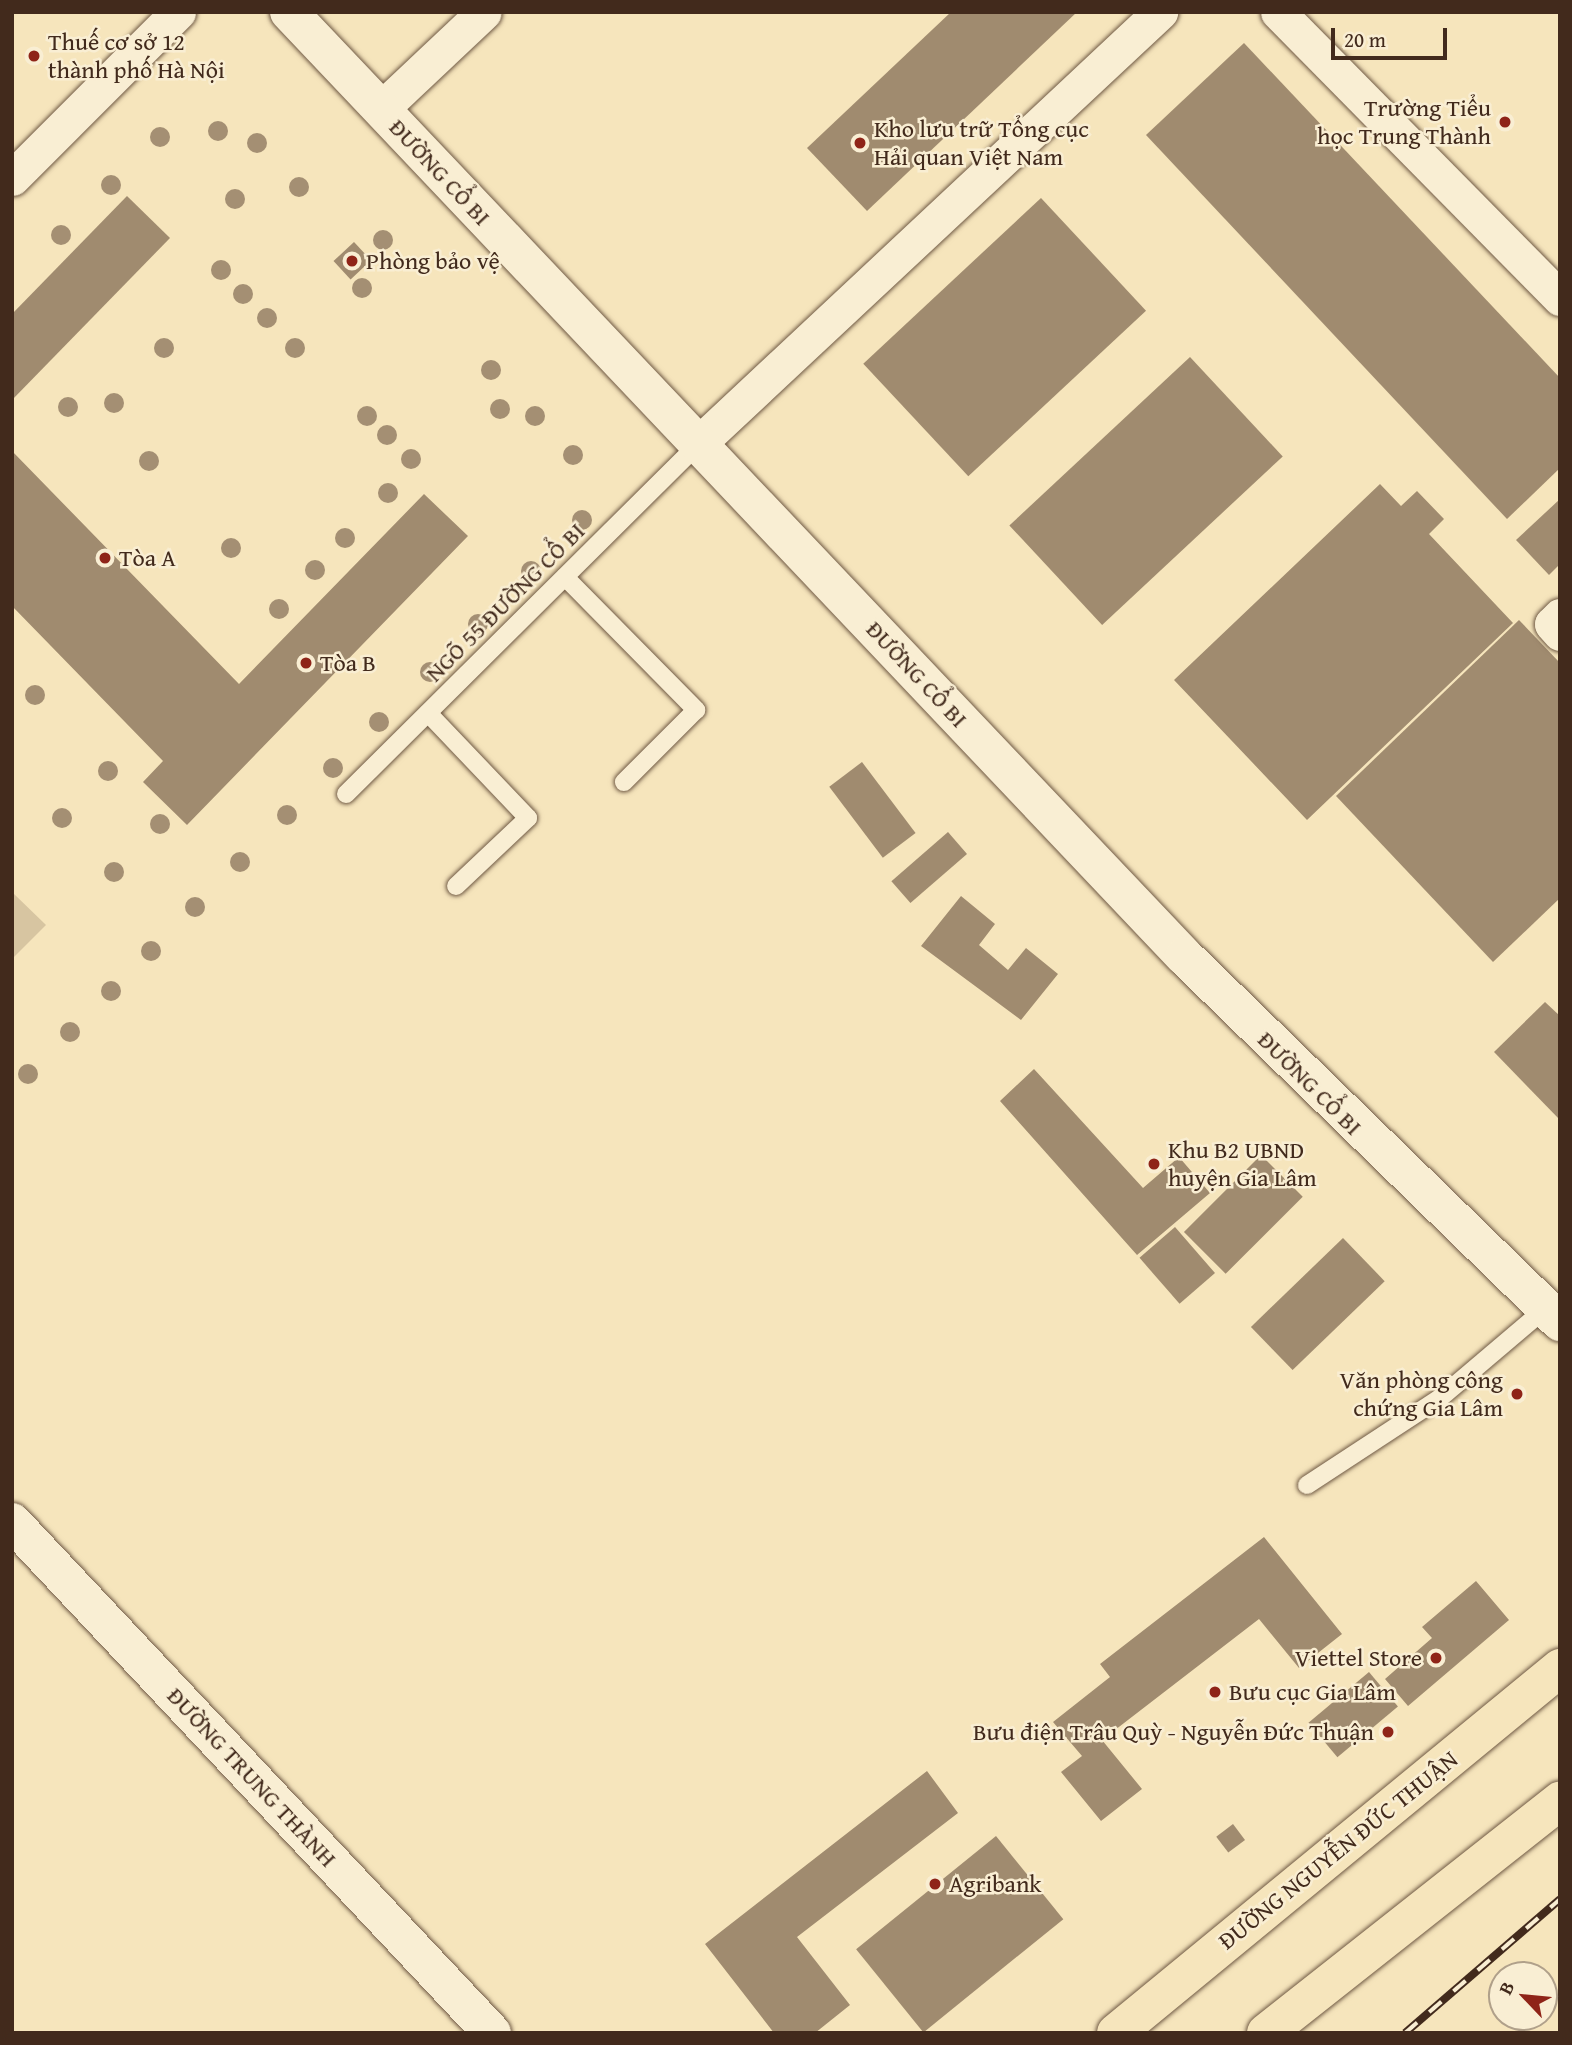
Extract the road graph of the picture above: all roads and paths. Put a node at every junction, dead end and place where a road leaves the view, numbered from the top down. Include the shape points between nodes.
1 (178, 12) edge
2 (289, 12) edge
3 (484, 12) edge
4 (1160, 12) edge
5 (1278, 12) edge
6 (381, 109) junction
7 (12, 178) edge
8 (1560, 298) edge
9 (698, 444) junction
10 (565, 577) junction
11 (1560, 617) edge
12 (1560, 633) edge
13 (428, 713) junction
14 (624, 782) dead end
15 (346, 794) dead end
16 (456, 886) dead end
17 (1553, 1315) edge
18 (1307, 1485) dead end
19 (12, 1522) edge
20 (1560, 1668) edge
21 (1560, 1801) edge
22 (492, 2033) edge
23 (1116, 2033) edge
24 (1266, 2033) edge

1 - 7 street
2 - 6 main road, ĐƯỜNG CỔ BI
3 - 6 street
4 - 9 street
5 - 8 street
6 - 9 main road, ĐƯỜNG CỔ BI
9 - 10 lane, NGÕ 55 ĐƯỜNG CỔ BI
9 - 17 main road, ĐƯỜNG CỔ BI via 1184,956
10 - 13 lane, NGÕ 55 ĐƯỜNG CỔ BI
10 - 14 lane via 696,710
11 - 12 street via 1552,624
13 - 15 lane, NGÕ 55 ĐƯỜNG CỔ BI
13 - 16 lane via 528,818
17 - 18 lane via 1440,1398
19 - 22 main road, ĐƯỜNG TRUNG THÀNH
20 - 23 highway, ĐƯỜNG NGUYỄN ĐỨC THUẬN
21 - 24 highway

